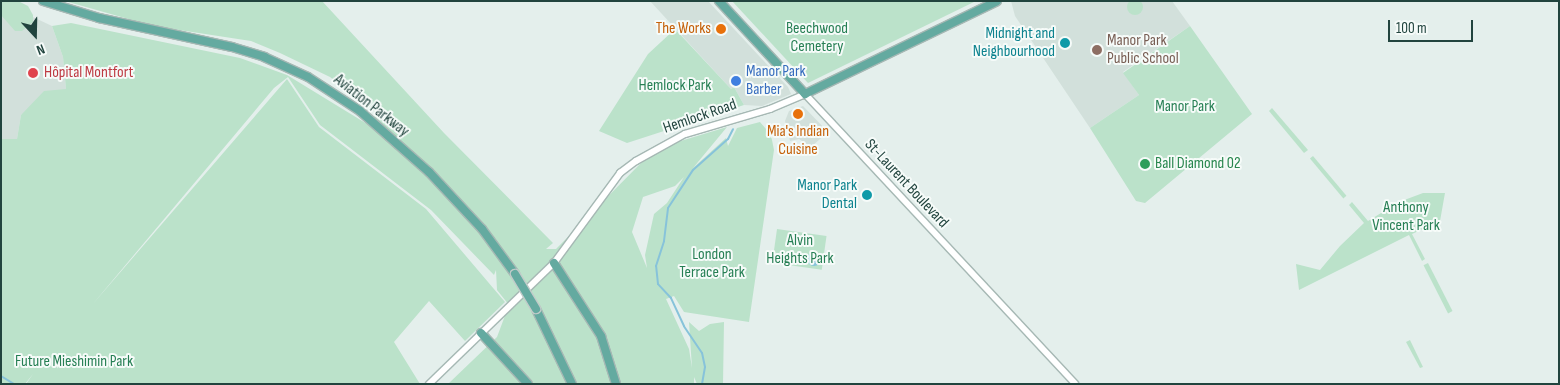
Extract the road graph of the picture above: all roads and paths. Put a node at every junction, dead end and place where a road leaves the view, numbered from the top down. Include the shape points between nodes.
1 (43, 1) edge
2 (719, 1) edge
3 (997, 1) edge
4 (805, 94) junction
5 (554, 263) junction
6 (481, 332) junction
7 (429, 384) edge
8 (528, 384) edge
9 (572, 384) edge
10 (616, 384) edge
11 (1075, 384) edge

1 - 9 main road, Aviation Parkway, bridge via 99,18 232,47 308,76 360,111 429,172 482,229 536,309
2 - 4 main road, St-Laurent Boulevard
3 - 4 main road, Hemlock Road
4 - 5 street, Hemlock Road via 770,109 685,134 636,161 620,173
4 - 11 street, St-Laurent Boulevard
5 - 6 street, Hemlock Road
5 - 10 main road via 600,336
6 - 7 street, Hemlock Road
6 - 8 main road

